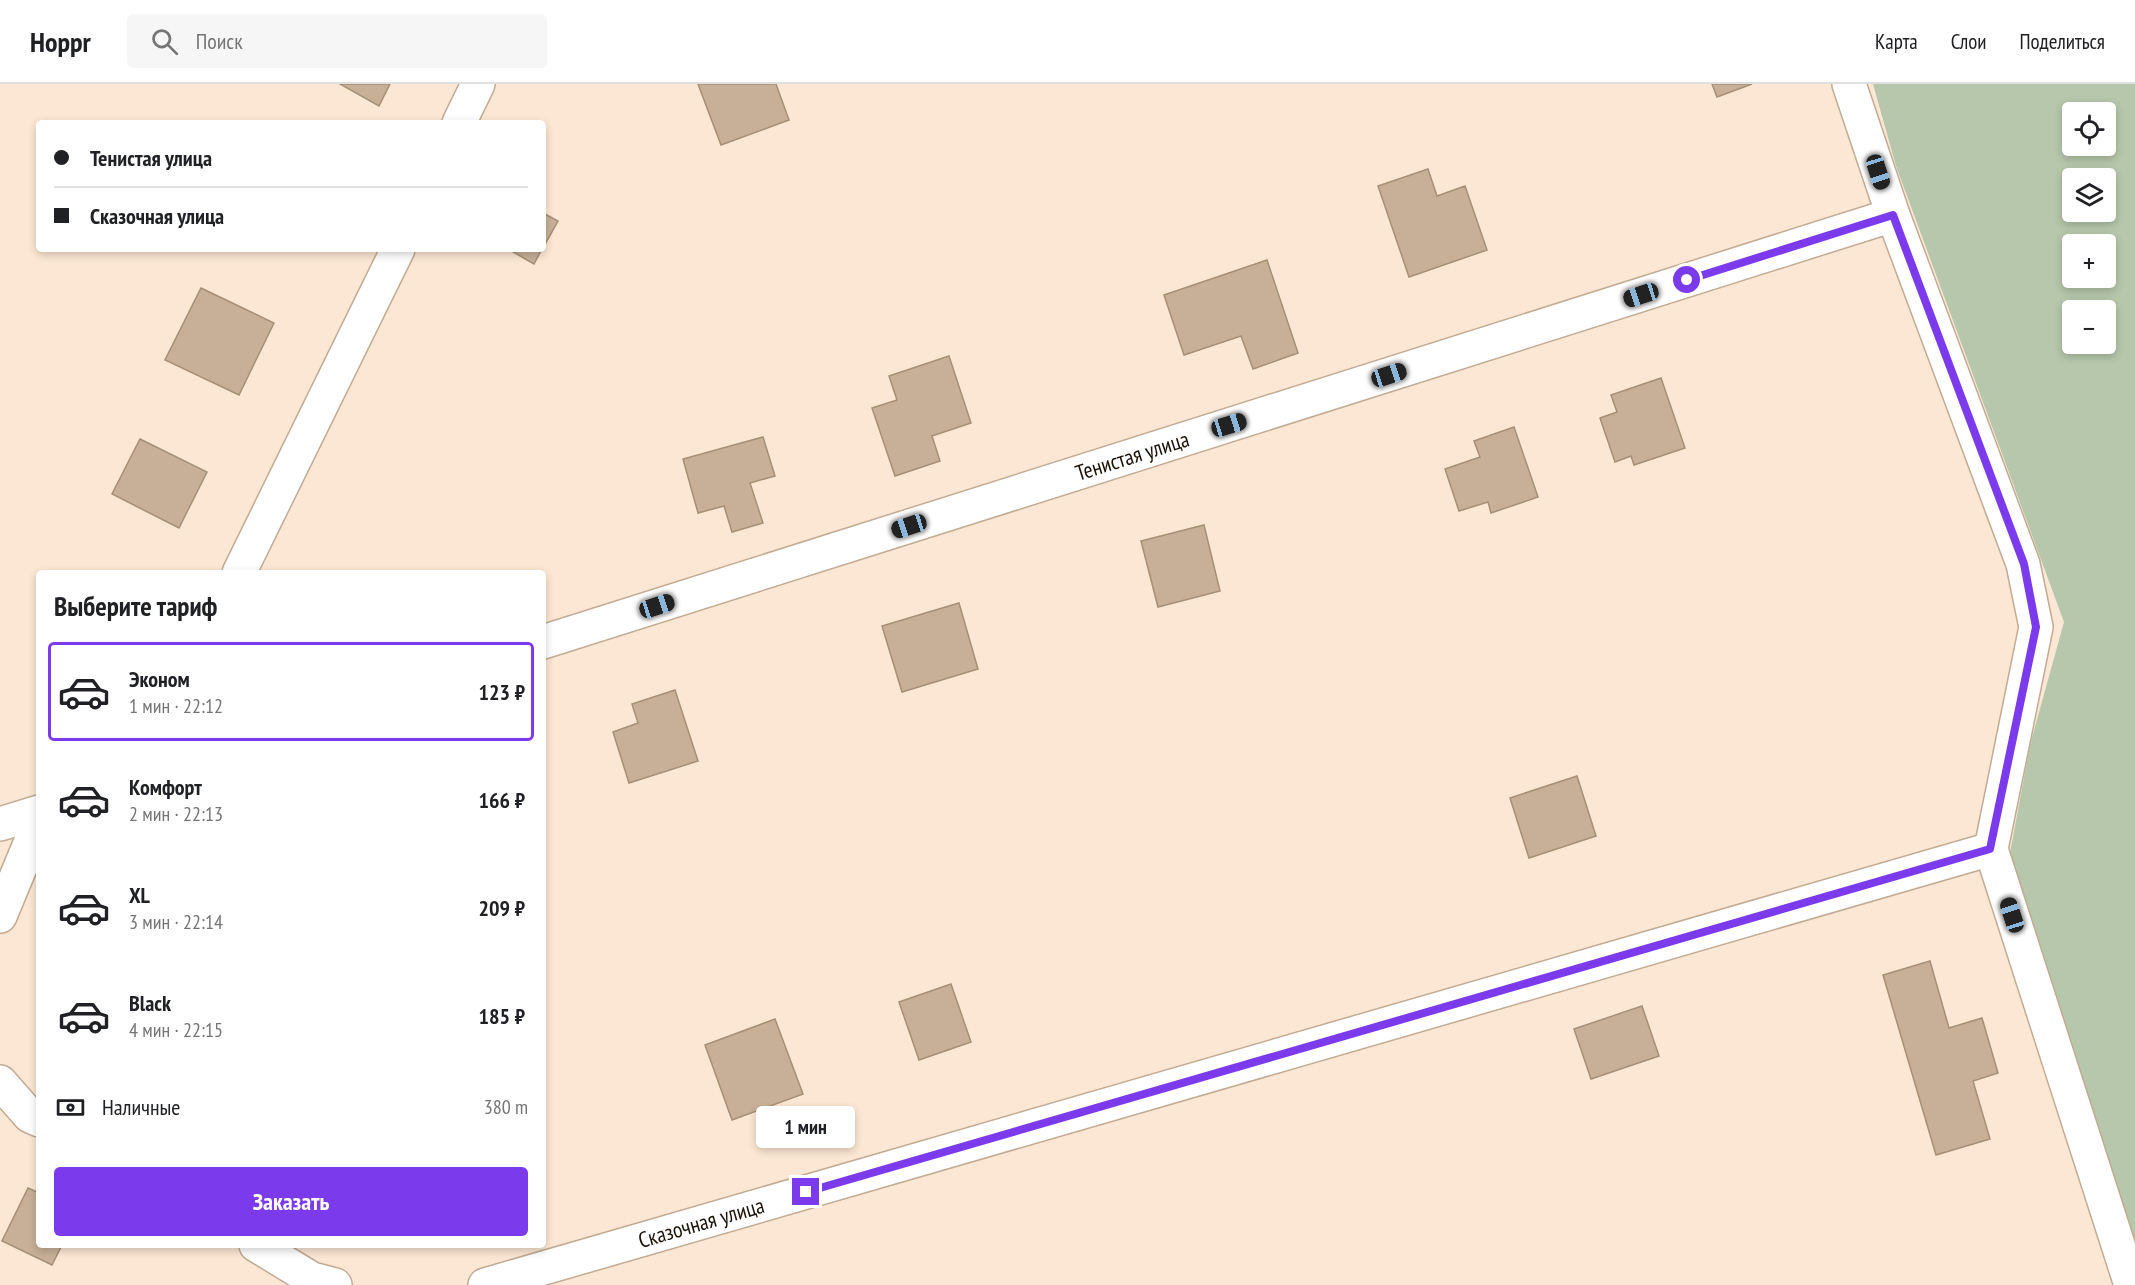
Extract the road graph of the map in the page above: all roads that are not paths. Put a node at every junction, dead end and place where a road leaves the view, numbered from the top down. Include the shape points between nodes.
1 (478, 84) edge
2 (1849, 84) edge
3 (460, 120) edge
4 (1893, 215) junction
5 (397, 252) edge
6 (240, 570) edge
7 (546, 641) edge
8 (36, 813) edge
9 (0, 824) edge
10 (36, 829) edge
11 (1990, 849) junction
12 (0, 916) edge
13 (0, 1082) edge
14 (36, 1119) edge
15 (261, 1248) edge
16 (318, 1283) edge
17 (485, 1285) edge
18 (2131, 1285) edge

1 - 3 street
2 - 4 street
4 - 7 street, Тенистая улица
4 - 11 street via 2024,564 2036,627
5 - 6 street
8 - 9 street
10 - 12 street
11 - 17 street, Сказочная улица
11 - 18 street
13 - 14 street
15 - 16 street

